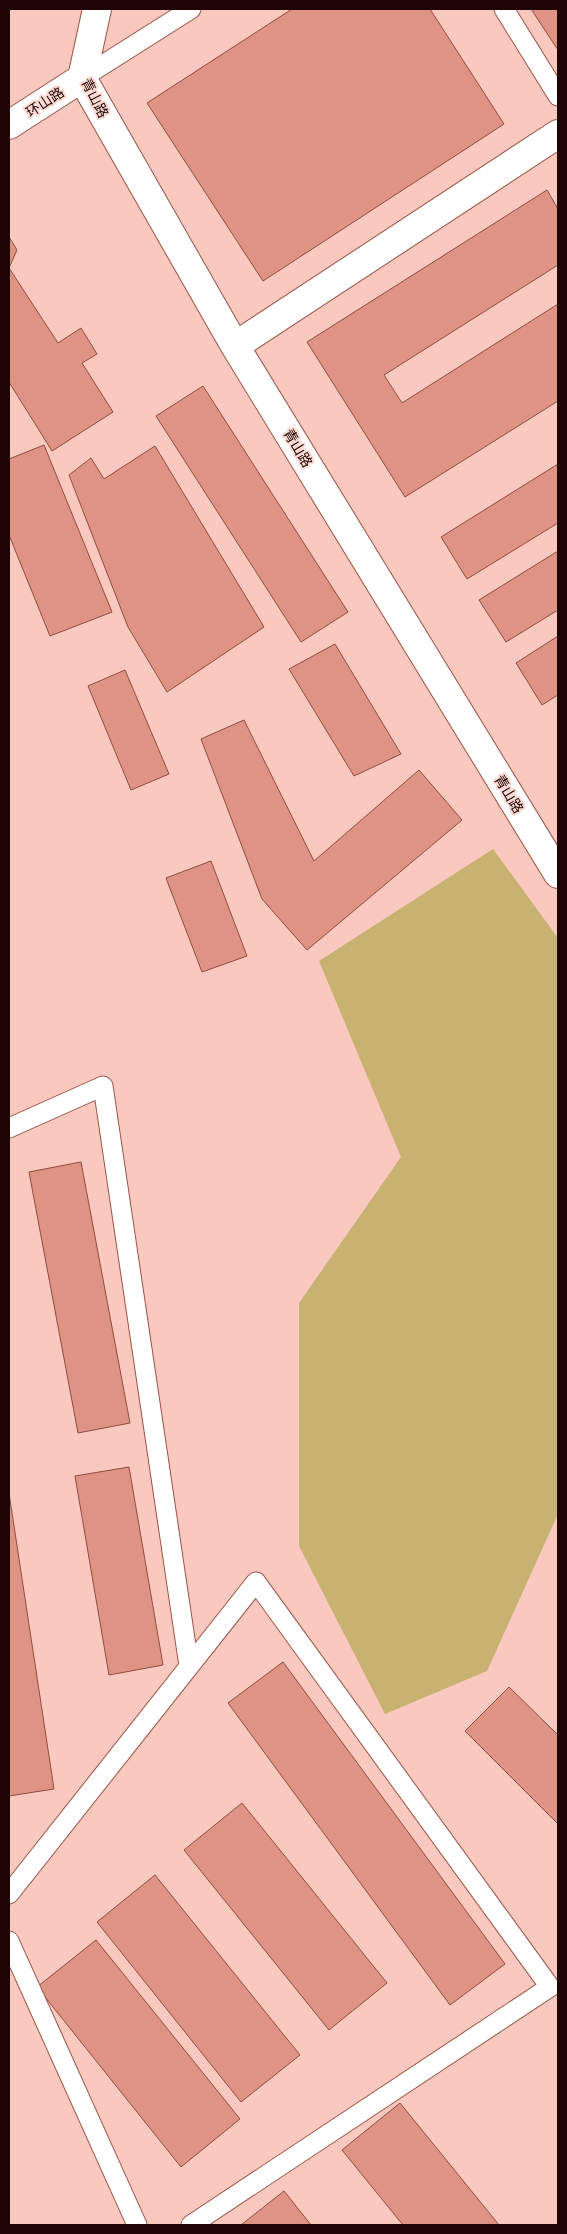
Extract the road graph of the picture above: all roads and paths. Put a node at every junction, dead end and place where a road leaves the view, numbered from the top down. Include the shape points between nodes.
1 (97, 9) edge
2 (191, 9) edge
3 (504, 9) edge
4 (82, 78) junction
5 (558, 96) edge
6 (9, 125) edge
7 (558, 134) edge
8 (236, 346) junction
9 (558, 874) edge
10 (9, 1128) edge
11 (189, 1666) junction
12 (9, 1894) edge
13 (9, 1940) edge
14 (137, 2225) edge
15 (191, 2225) edge

1 - 4 street, 青山路
2 - 4 lane
3 - 5 lane
4 - 6 street, 环山路
4 - 8 street, 青山路
7 - 8 street
8 - 9 street, 青山路
10 - 11 lane via 103,1086
11 - 12 lane
11 - 15 lane via 256,1582 550,1987
13 - 14 lane

